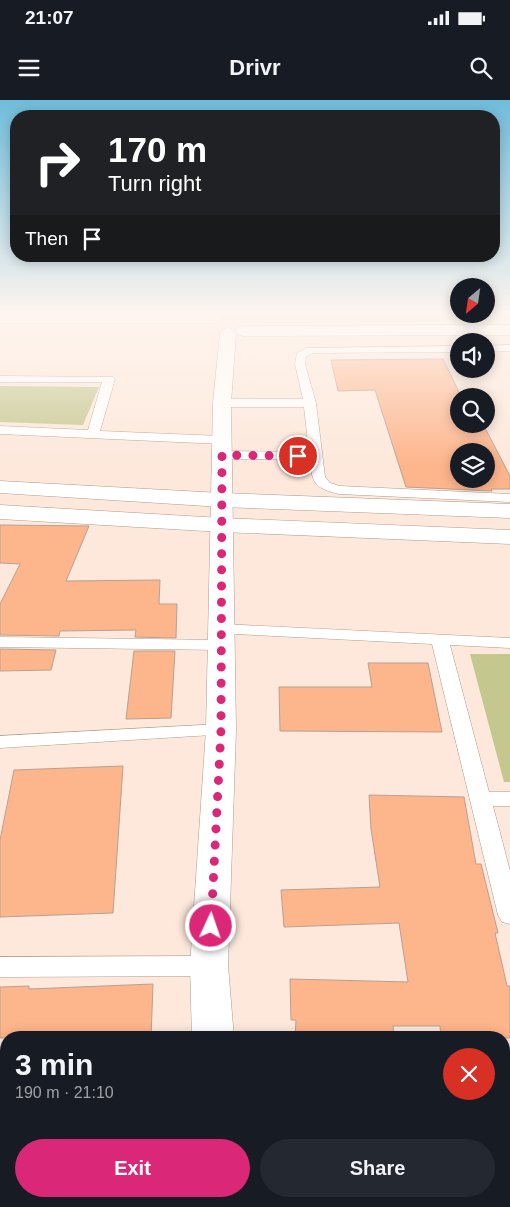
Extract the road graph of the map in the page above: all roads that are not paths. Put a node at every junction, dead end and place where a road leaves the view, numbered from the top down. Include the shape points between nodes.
1 (225, 363) edge
2 (300, 363) edge
3 (0, 379) edge
4 (222, 403) junction
5 (310, 403) junction
6 (0, 430) edge
7 (93, 434) junction
8 (222, 448) junction
9 (316, 456) junction
10 (0, 487) edge
11 (510, 498) edge
12 (510, 511) edge
13 (0, 512) edge
14 (222, 513) junction
15 (510, 537) edge
16 (222, 637) junction
17 (440, 640) junction
18 (0, 642) edge
19 (510, 643) edge
20 (221, 730) junction
21 (1, 745) edge
22 (481, 799) junction
23 (510, 800) edge
24 (510, 915) edge
25 (0, 966) edge
26 (210, 966) junction
27 (213, 1031) edge

1 - 4 street
2 - 5 lane
3 - 7 lane via 109,379
4 - 5 lane
4 - 8 street
5 - 9 lane
6 - 7 lane
7 - 8 lane
8 - 9 lane
8 - 14 street
9 - 11 lane via 320,482 339,490
10 - 14 street
12 - 14 street
13 - 14 street
14 - 15 street
14 - 16 street
16 - 17 lane
16 - 18 lane
16 - 20 street
17 - 19 lane
17 - 22 lane
20 - 21 lane
20 - 26 street
22 - 23 lane
22 - 24 lane
25 - 26 lane
26 - 27 street

